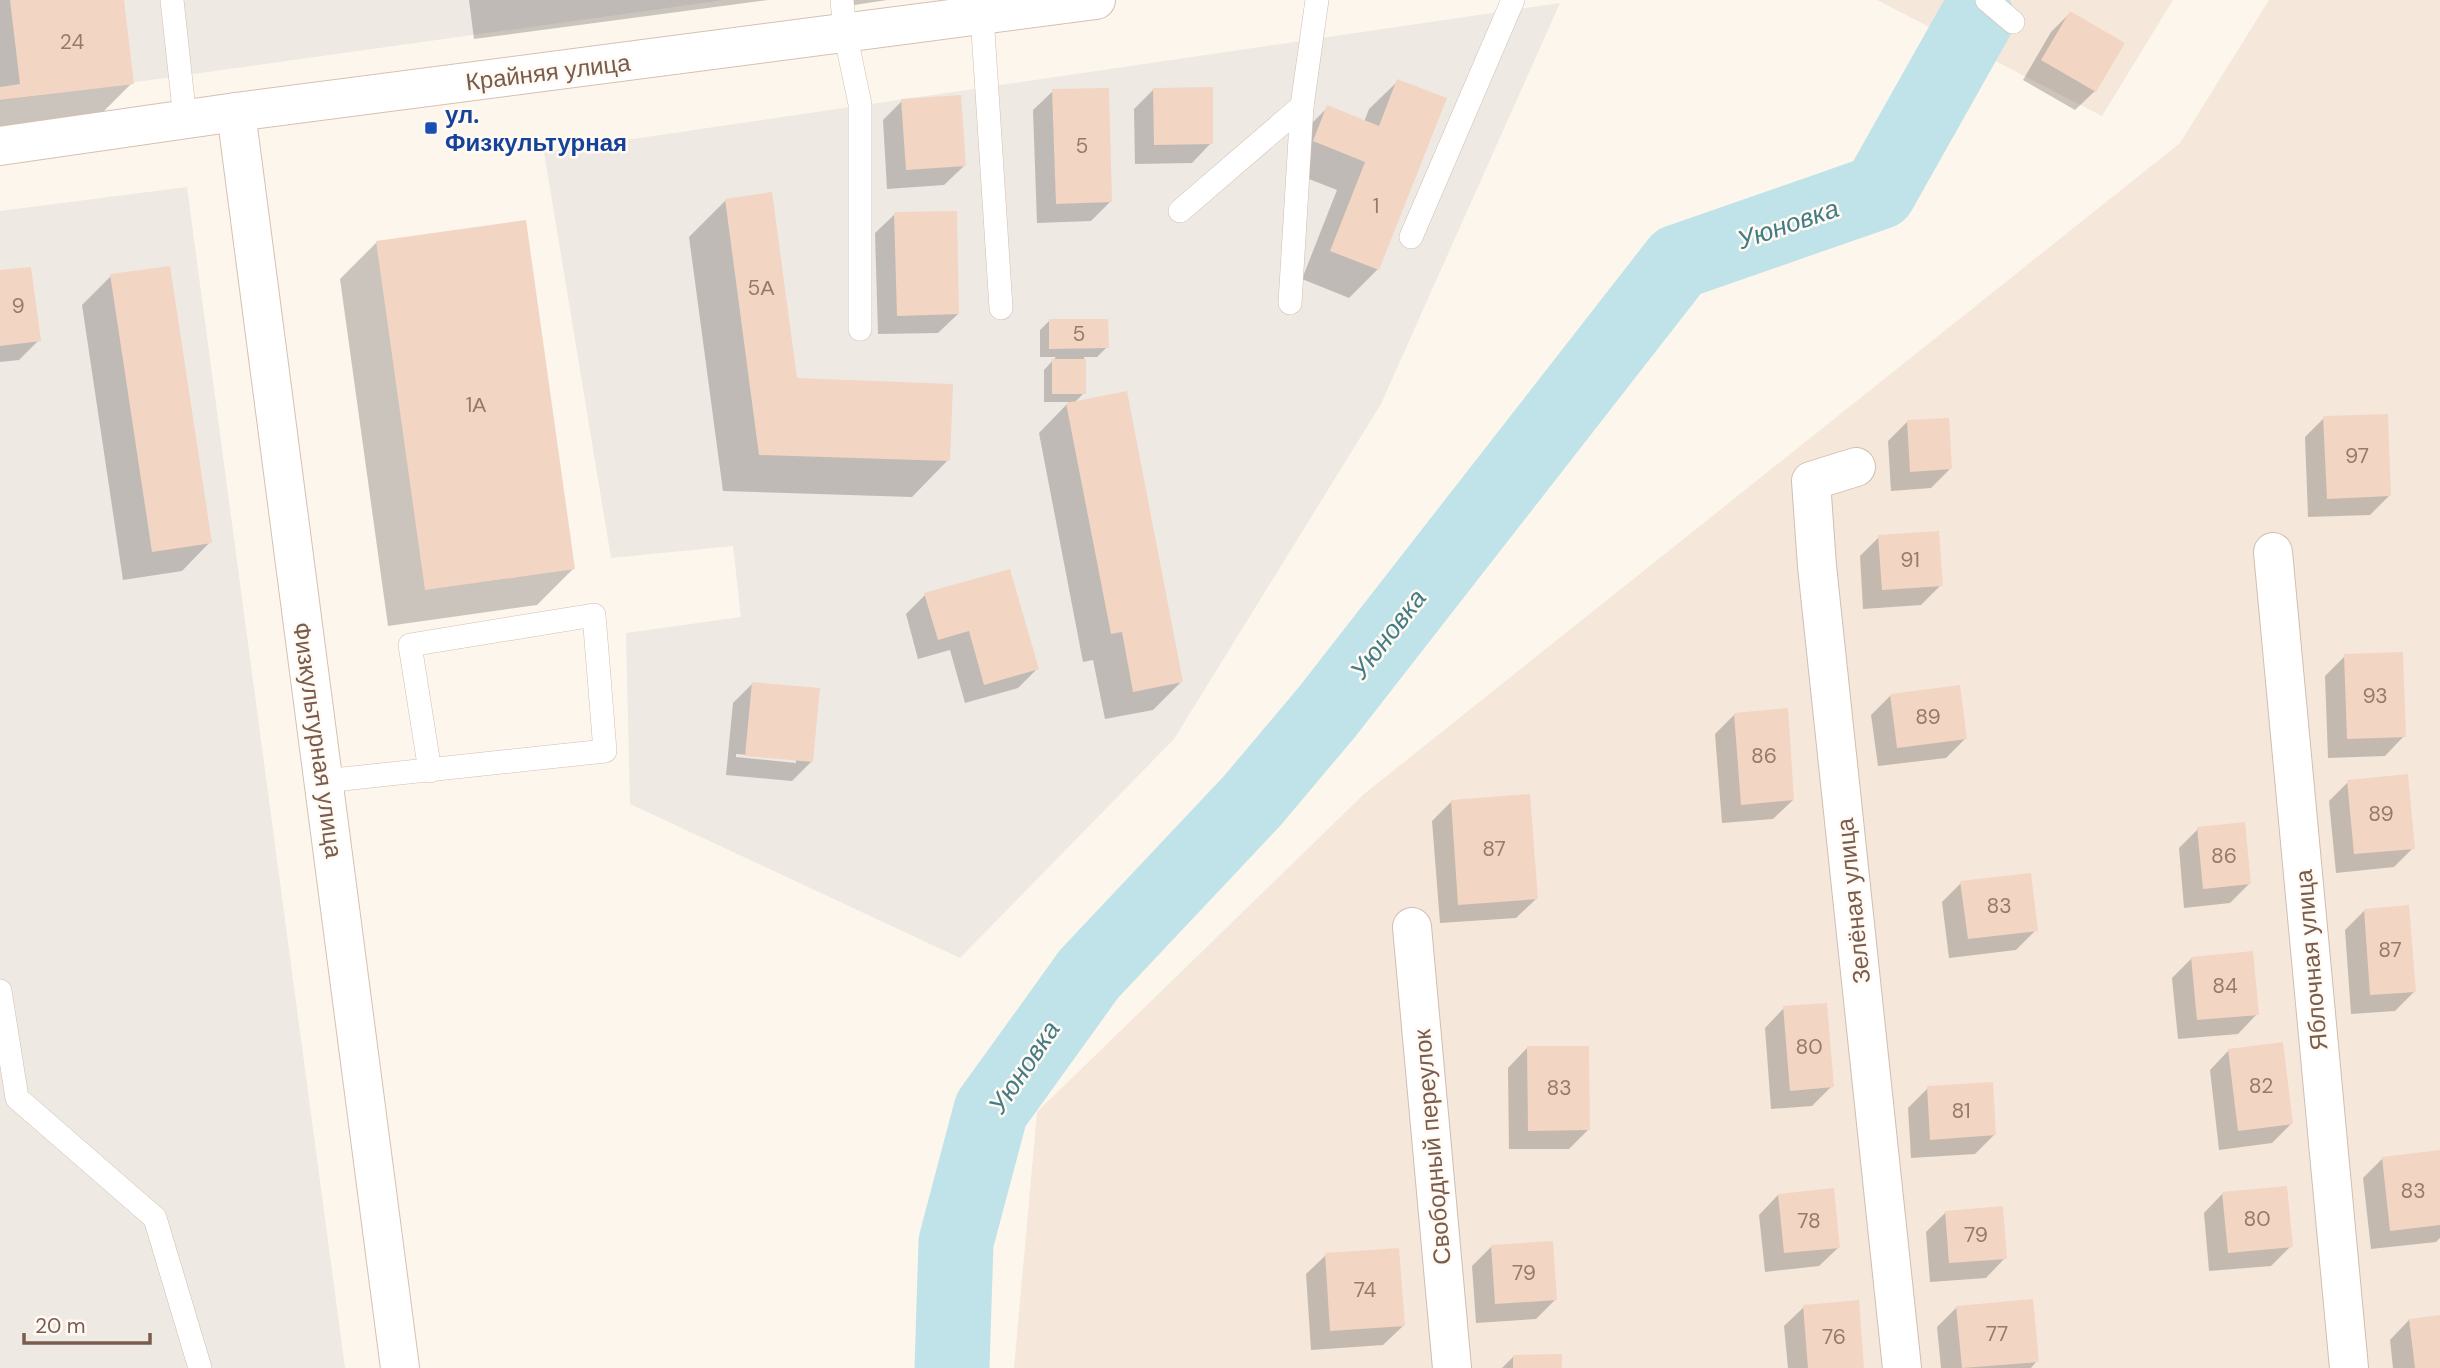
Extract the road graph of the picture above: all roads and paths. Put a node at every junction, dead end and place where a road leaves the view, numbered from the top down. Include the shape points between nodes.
1 (172, 0) edge
2 (1096, 0) edge
3 (1317, 0) edge
4 (1513, 0) edge
5 (1987, 0) edge
6 (982, 15) junction
7 (843, 17) edge
8 (2013, 22) dead end
9 (1303, 106) junction
10 (236, 112) junction
11 (185, 119) junction
12 (1, 142) edge
13 (1180, 211) dead end
14 (1411, 237) dead end
15 (1290, 303) dead end
16 (1001, 308) dead end
17 (860, 329) dead end
18 (1856, 467) dead end
19 (2273, 552) dead end
20 (430, 771) junction
21 (324, 781) junction
22 (1412, 926) dead end
23 (0, 991) edge
24 (200, 1368) edge
25 (400, 1368) edge
26 (1452, 1368) edge
27 (1902, 1368) edge
28 (2349, 1368) edge

1 - 11 lane
2 - 6 street, Крайняя улица
3 - 9 lane
4 - 14 lane
5 - 8 lane
6 - 7 street, Крайняя улица
6 - 16 lane
7 - 10 street, Крайняя улица
7 - 17 lane via 860,104
9 - 13 lane
9 - 15 lane
10 - 11 street, Крайняя улица
10 - 21 street, Физкультурная улица
11 - 12 street, Крайняя улица
18 - 27 street, Зелёная улица via 1811,481
19 - 28 street, Яблочная улица
20 - 20 lane via 605,751 594,615 410,645
20 - 21 lane
21 - 25 street, Физкультурная улица
22 - 26 street, Свободный переулок
23 - 24 lane via 17,1098 155,1217

